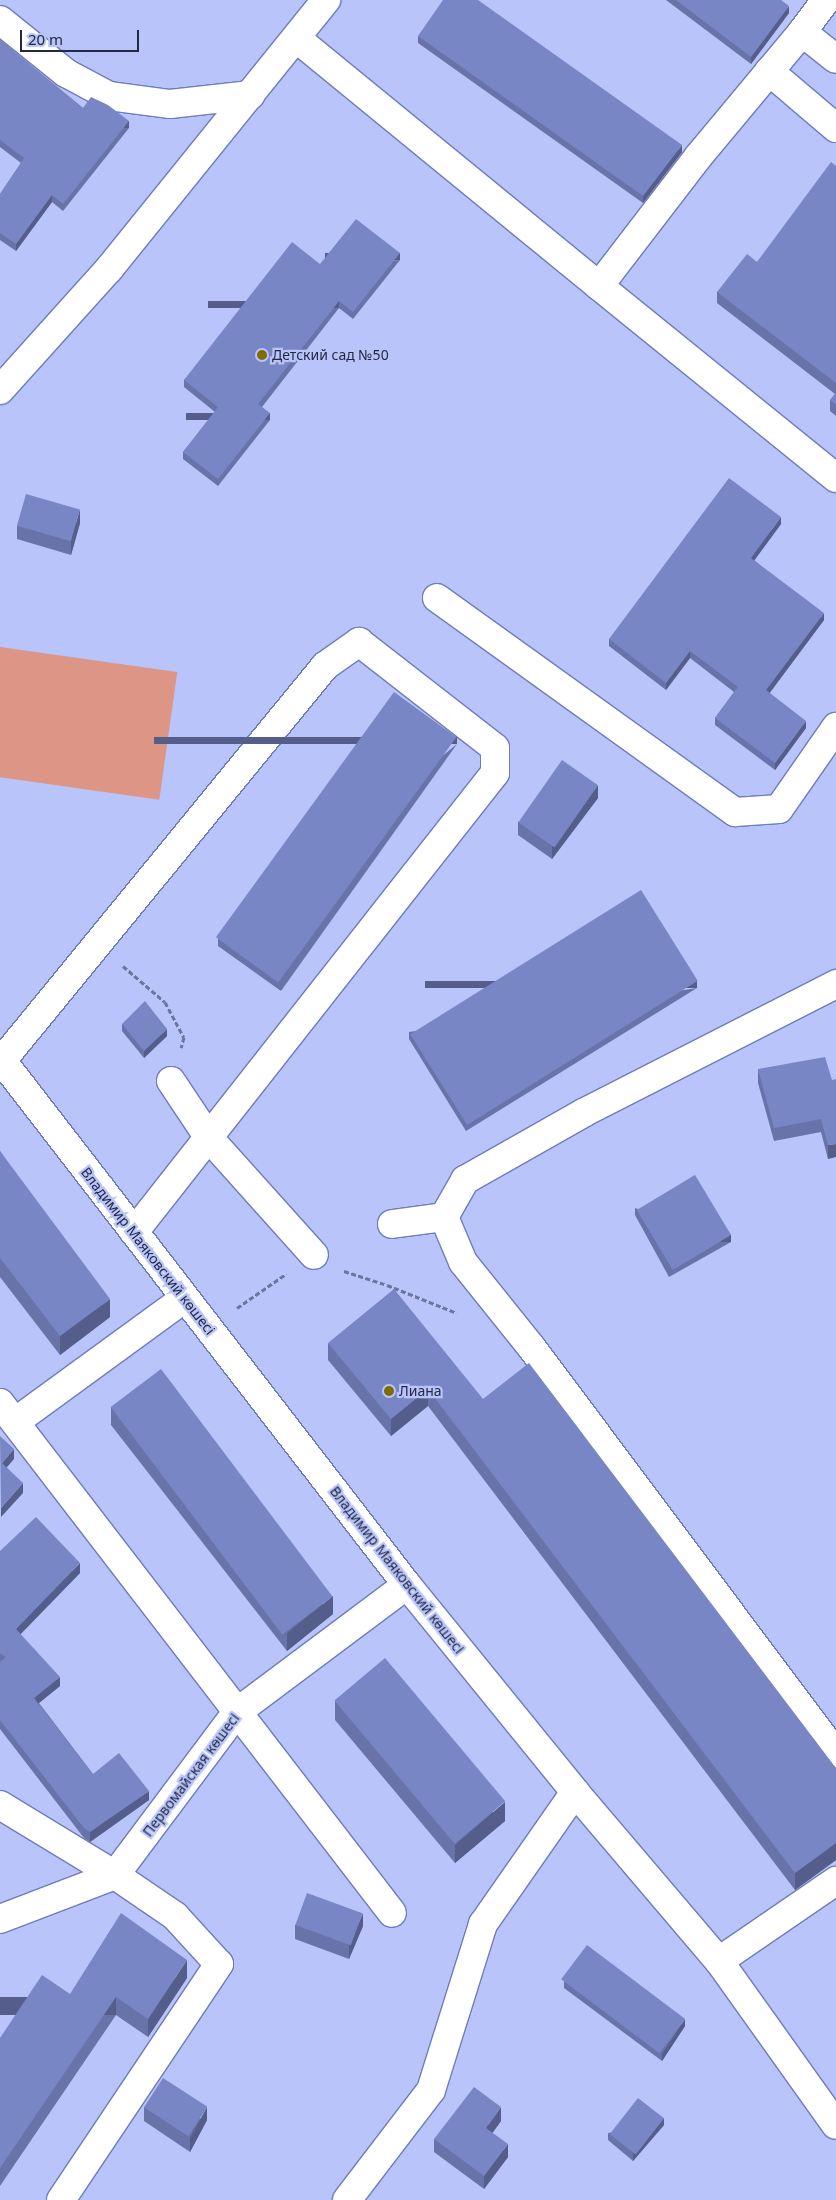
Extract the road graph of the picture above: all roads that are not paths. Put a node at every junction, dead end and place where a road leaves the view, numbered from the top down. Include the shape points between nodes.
1 (326, 0) edge
2 (826, 0) edge
3 (0, 20) edge
4 (802, 32) junction
5 (296, 38) junction
6 (836, 59) edge
7 (769, 72) junction
8 (250, 95) junction
9 (836, 128) edge
10 (599, 286) junction
11 (0, 390) edge
12 (836, 478) edge
13 (437, 598) dead end
14 (836, 727) edge
15 (836, 984) edge
16 (1, 1061) edge
17 (171, 1081) road end
18 (209, 1138) junction
19 (444, 1217) junction
20 (392, 1224) dead end
21 (134, 1232) junction
22 (314, 1254) road end
23 (185, 1298) junction
24 (7, 1412) edge
25 (407, 1585) junction
26 (237, 1712) junction
27 (836, 1754) edge
28 (575, 1792) junction
29 (0, 1805) edge
30 (115, 1875) junction
31 (836, 1881) edge
32 (392, 1913) dead end
33 (0, 1919) edge
34 (719, 1961) junction
35 (836, 2125) edge
36 (61, 2200) edge
37 (348, 2200) edge

1 - 5 street
2 - 4 street
3 - 8 street via 66,73 108,96 170,104
4 - 6 street
4 - 7 street
5 - 8 street
5 - 10 street
7 - 9 street
7 - 10 street via 698,157
8 - 11 street via 109,268
10 - 12 street
13 - 14 street via 735,812 779,809
15 - 19 street via 585,1112 465,1180
16 - 18 street via 325,666 358,642 495,748 495,773
16 - 21 street, Владимир Маяковский көшесі
17 - 18 street
18 - 21 street
18 - 22 street
19 - 20 street
19 - 27 street via 463,1262 532,1348
21 - 23 street, Владимир Маяковский көшесі
23 - 24 street
23 - 25 street, Владимир Маяковский көшесі
24 - 26 street
25 - 26 street, Первомайская көшесі
25 - 28 street, Владимир Маяковский көшесі
26 - 30 street, Первомайская көшесі
26 - 32 street
28 - 34 street, Владимир Маяковский көшесі
28 - 37 street via 483,1924 431,2090
29 - 30 street
30 - 33 street
30 - 36 street via 175,1916 219,1964
31 - 34 street
34 - 35 street, Владимир Маяковский көшесі

